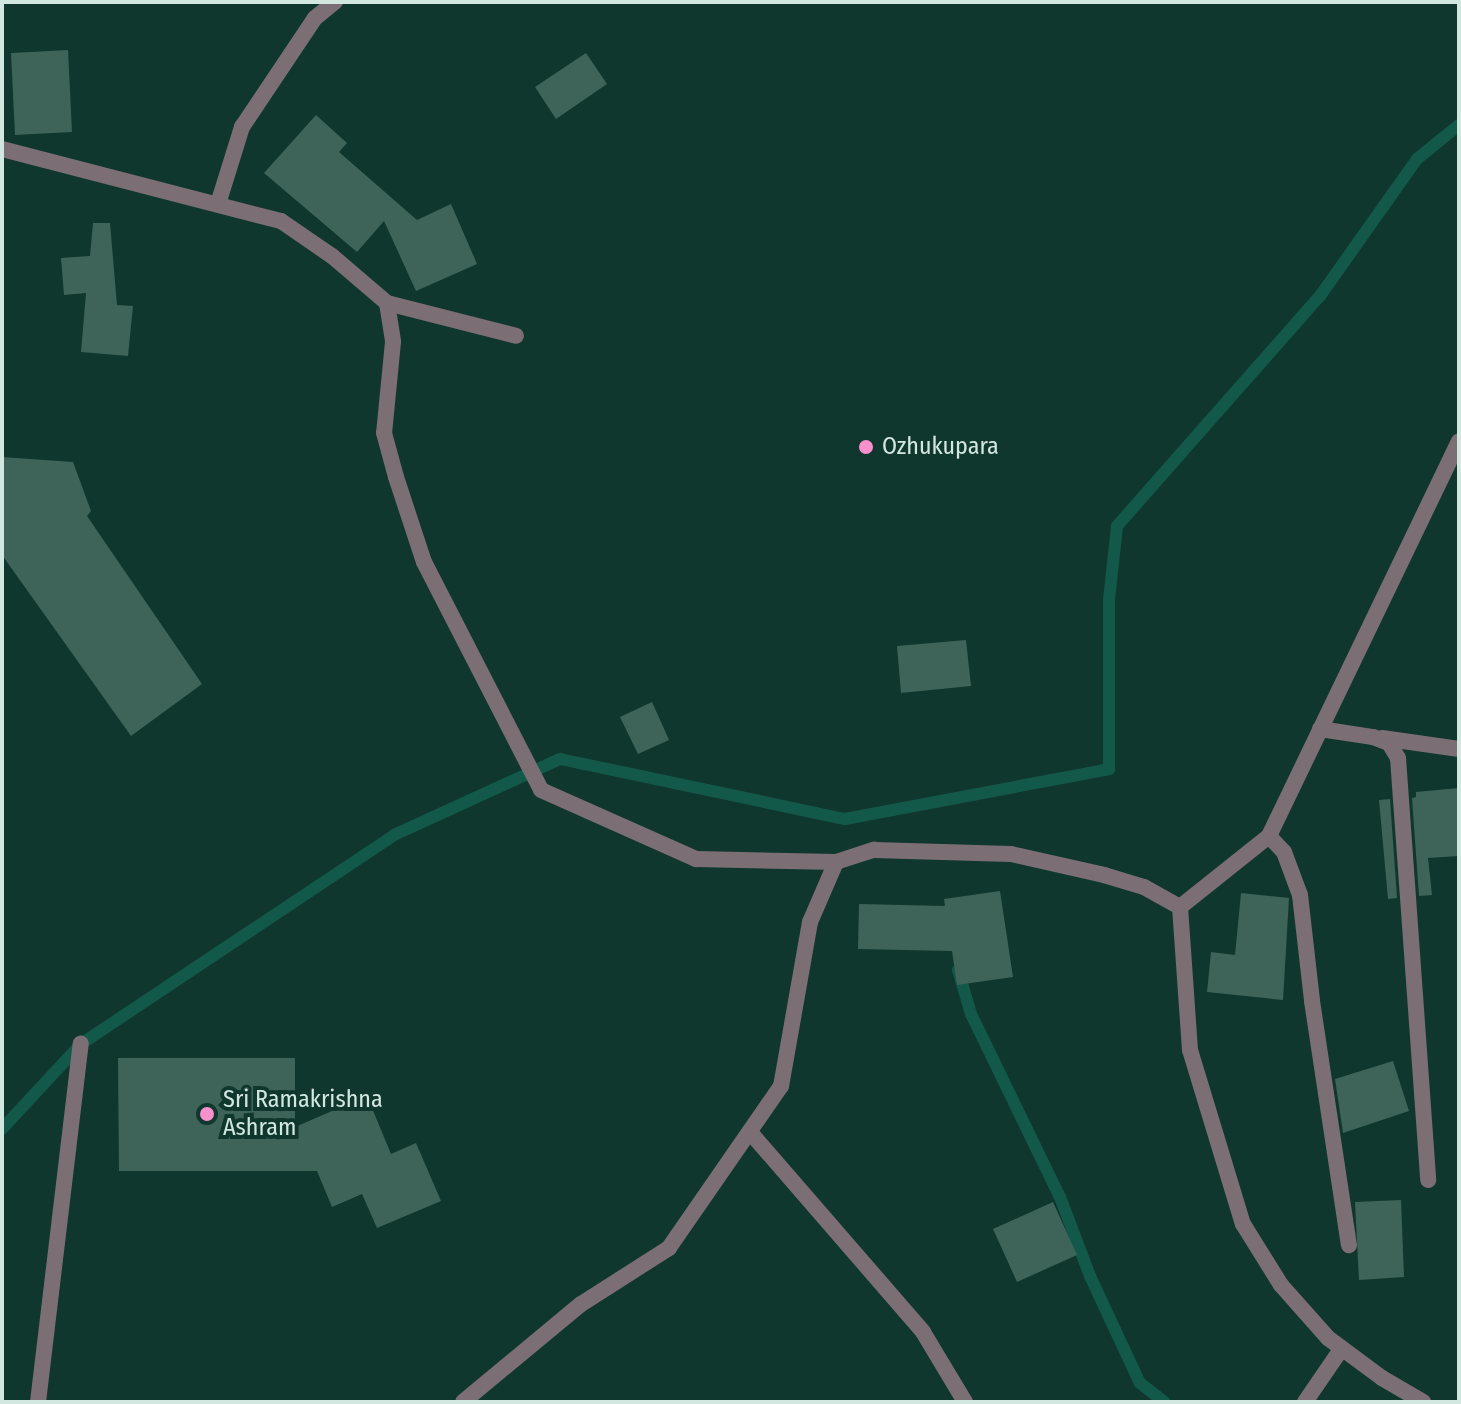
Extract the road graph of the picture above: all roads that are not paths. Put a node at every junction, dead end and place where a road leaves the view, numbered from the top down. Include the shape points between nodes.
1 (335, 2) edge
2 (2, 149) edge
3 (218, 204) junction
4 (387, 303) junction
5 (516, 336) dead end
6 (1459, 441) edge
7 (1320, 729) junction
8 (1373, 737) junction
9 (1459, 749) edge
10 (1269, 836) junction
11 (836, 862) junction
12 (1180, 907) junction
13 (81, 1044) dead end
14 (750, 1132) junction
15 (1428, 1180) dead end
16 (1349, 1245) dead end
17 (1342, 1348) junction
18 (38, 1402) edge
19 (463, 1402) edge
20 (965, 1402) edge
21 (1305, 1402) edge
22 (1423, 1402) edge

1 - 3 street via 315,18 242,127
2 - 3 street
3 - 4 street via 281,221
4 - 5 street
4 - 11 street via 393,342 384,433 396,477 424,562 541,790 696,859
6 - 7 street
7 - 8 street
7 - 10 street
8 - 9 street
8 - 15 street via 1389,743 1398,758
10 - 12 street
10 - 16 street via 1284,852 1300,895
11 - 12 street via 874,850 1011,854 1144,887
11 - 14 street via 810,922 781,1086
12 - 17 street via 1190,1050 1243,1224 1281,1285
13 - 18 street
14 - 19 street via 669,1248 581,1304
14 - 20 street via 923,1332
17 - 21 street
17 - 22 street

